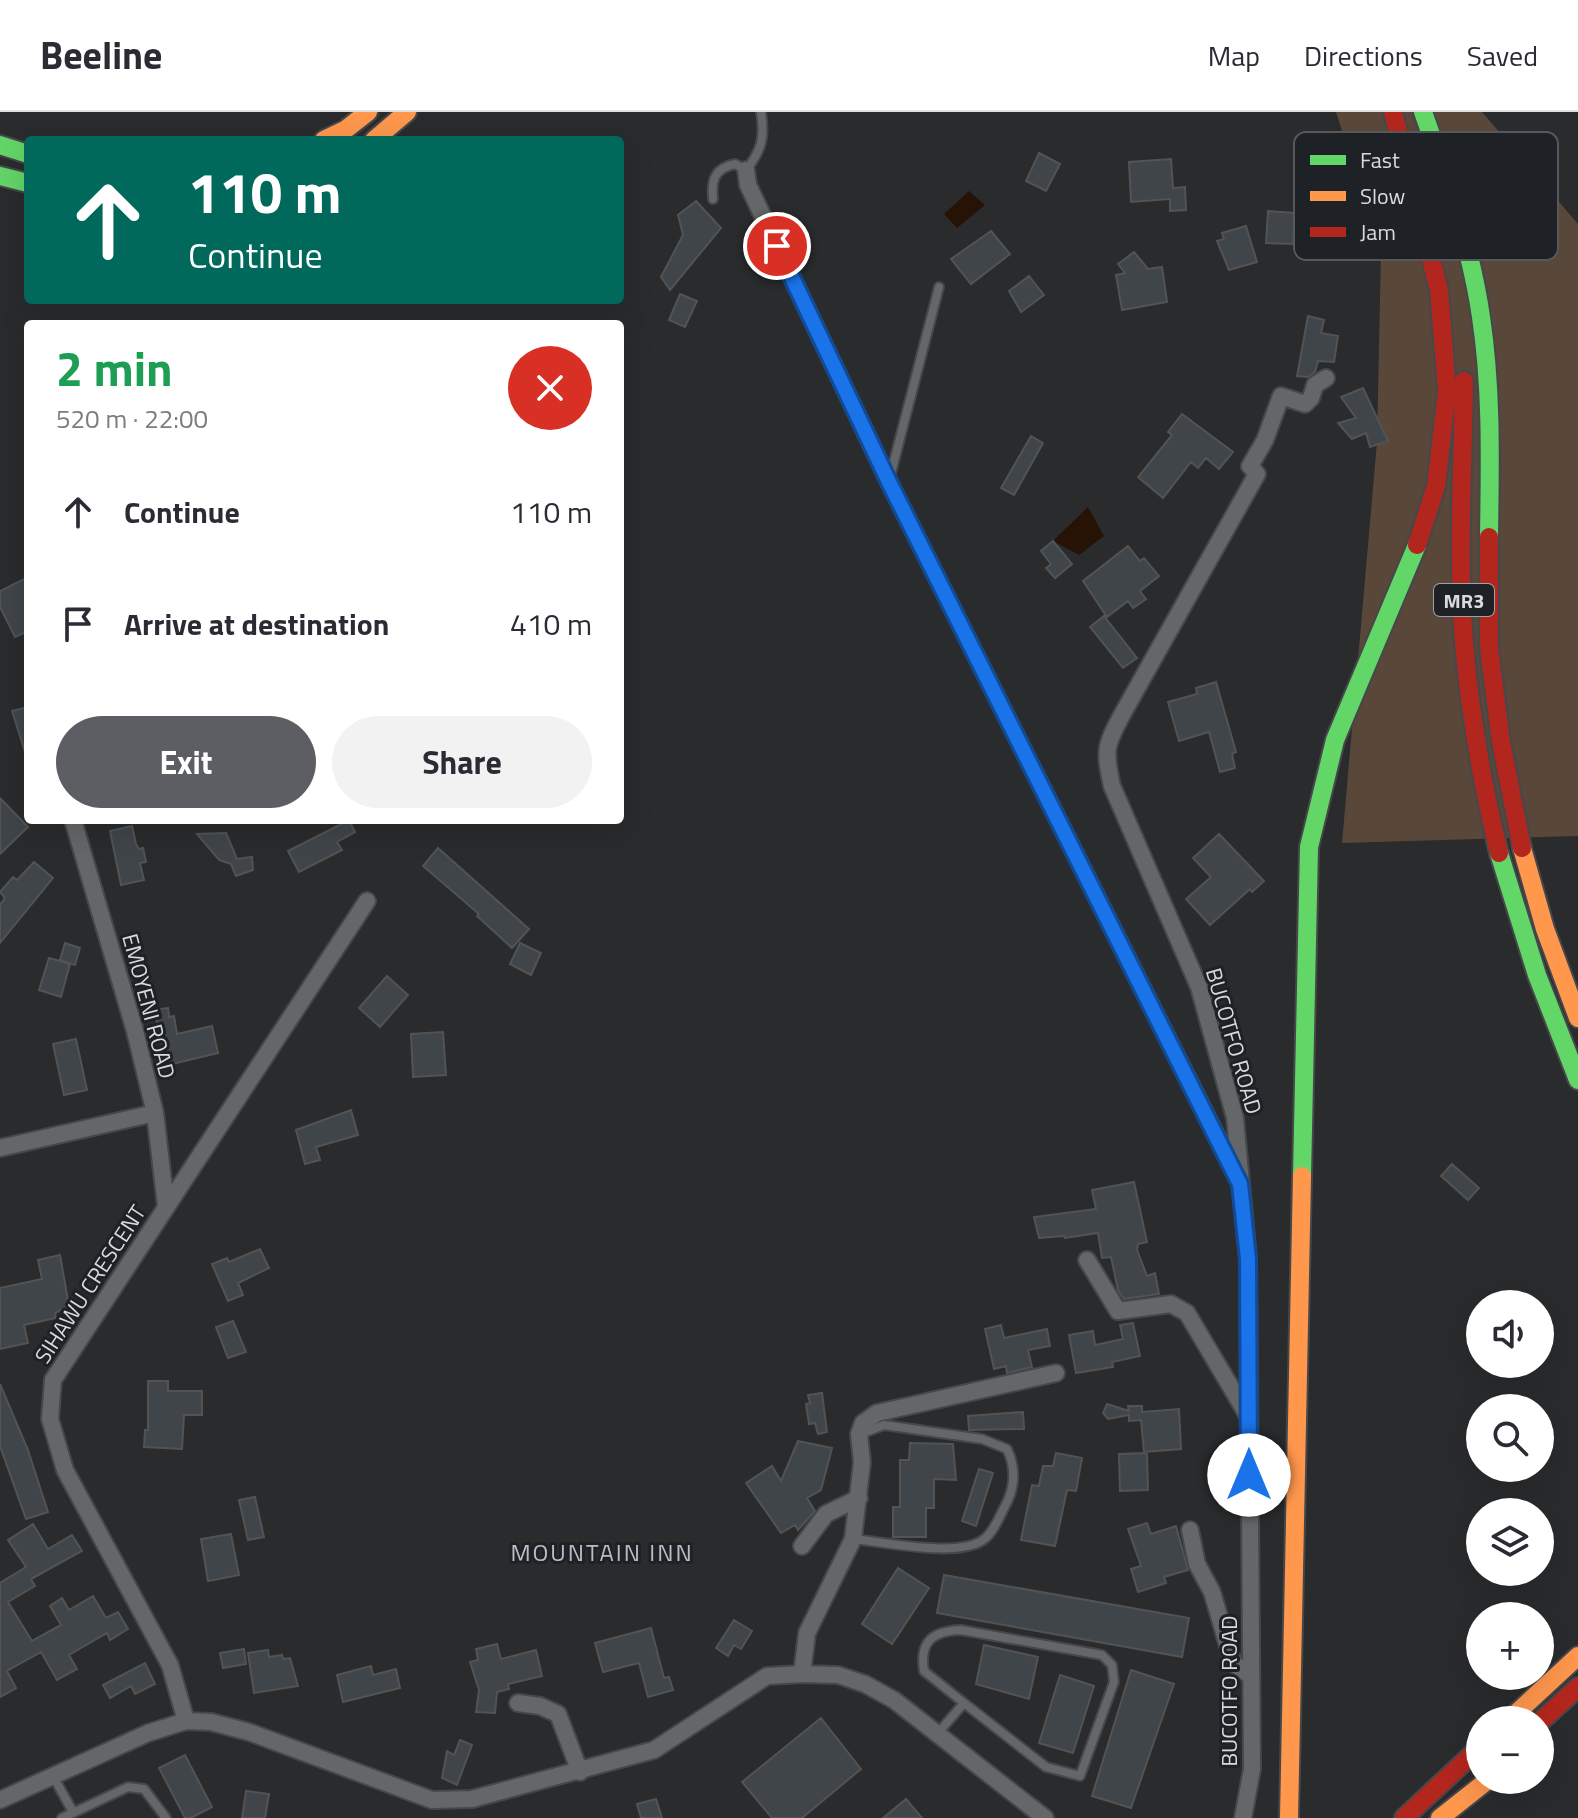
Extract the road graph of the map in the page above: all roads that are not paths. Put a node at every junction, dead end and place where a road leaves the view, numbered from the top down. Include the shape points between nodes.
1 (368, 112) edge
2 (407, 112) edge
3 (761, 112) edge
4 (1395, 112) edge
5 (1423, 112) edge
6 (1400, 132) edge
7 (1403, 132) edge
8 (1430, 132) edge
9 (332, 136) edge
10 (379, 136) edge
11 (0, 145) edge
12 (24, 153) edge
13 (746, 170) junction
14 (0, 176) edge
15 (24, 182) edge
16 (713, 199) dead end
17 (1432, 260) edge
18 (1445, 260) edge
19 (1472, 260) edge
20 (939, 287) dead end
21 (1326, 378) dead end
22 (889, 482) junction
23 (74, 824) edge
24 (367, 901) dead end
25 (1578, 1018) edge
26 (1578, 1080) edge
27 (155, 1113) junction
28 (0, 1148) edge
29 (1240, 1184) junction
30 (166, 1206) junction
31 (1087, 1260) dead end
32 (1056, 1373) dead end
33 (1249, 1418) junction
34 (859, 1434) junction
35 (859, 1498) junction
36 (1190, 1530) dead end
37 (853, 1539) junction
38 (802, 1546) dead end
39 (1578, 1656) edge
40 (802, 1674) junction
41 (1251, 1676) junction
42 (1578, 1687) edge
43 (518, 1703) dead end
44 (964, 1703) junction
45 (1524, 1706) edge
46 (1554, 1709) edge
47 (1578, 1710) edge
48 (186, 1721) junction
49 (1554, 1729) edge
50 (938, 1733) junction
51 (1466, 1760) edge
52 (580, 1772) junction
53 (53, 1776) junction
54 (1466, 1791) edge
55 (1470, 1794) edge
56 (0, 1800) edge
57 (73, 1812) junction
58 (62, 1818) edge
59 (166, 1818) edge
60 (1045, 1818) edge
61 (1243, 1818) edge
62 (1289, 1818) edge
63 (1404, 1818) edge
64 (1438, 1818) edge

1 - 9 highway
2 - 10 highway
3 - 13 lane via 765,133 760,152
4 - 6 highway
4 - 7 highway, MR3
5 - 8 highway, MR3
11 - 12 highway
13 - 16 lane via 735,164 723,166 715,175
13 - 22 street via 748,185
14 - 15 highway
17 - 62 highway via 1447,391 1436,486 1413,559 1335,740 1309,847
18 - 26 highway, MR3 via 1464,380 1464,642 1479,762 1507,882 1542,997
19 - 25 highway, MR3 via 1485,346 1489,646 1502,747 1556,967
20 - 22 lane
21 - 29 street, BUCOTFO ROAD via 1315,385 1305,404 1281,396 1250,466 1257,474 1109,737 1105,755 1112,786 1199,987 1235,1118
22 - 29 street
23 - 27 street, EMOYENI ROAD
24 - 30 street, SIHAWU CRESCENT
27 - 28 street
27 - 30 street, EMOYENI ROAD
29 - 33 street, BUCOTFO ROAD via 1248,1259
30 - 48 street, SIHAWU CRESCENT via 53,1380 50,1419 65,1470 170,1665
31 - 33 street via 1118,1311 1171,1304 1187,1313
32 - 34 street via 877,1413 863,1423
33 - 41 street, BUCOTFO ROAD
34 - 35 street
34 - 37 lane via 884,1425 982,1439 1007,1449 1014,1467 1012,1494 984,1539 947,1548
35 - 37 street
35 - 38 street via 826,1514
36 - 41 street via 1233,1663
37 - 40 street via 807,1633
39 - 45 highway
40 - 50 street via 838,1675 865,1684
40 - 52 street via 767,1676 654,1750
41 - 61 street, BUCOTFO ROAD via 1252,1769
42 - 46 highway
43 - 52 street via 558,1714
44 - 44 lane via 924,1671 926,1643 941,1631 1102,1655 1112,1665 1114,1682 1080,1776 1046,1767
44 - 50 lane
47 - 49 highway
48 - 52 street via 249,1732 432,1800 485,1797
48 - 53 street
50 - 60 street
51 - 63 highway
53 - 56 street
53 - 57 lane
54 - 64 highway
55 - 64 highway
57 - 58 lane
57 - 59 lane via 128,1787 144,1789

